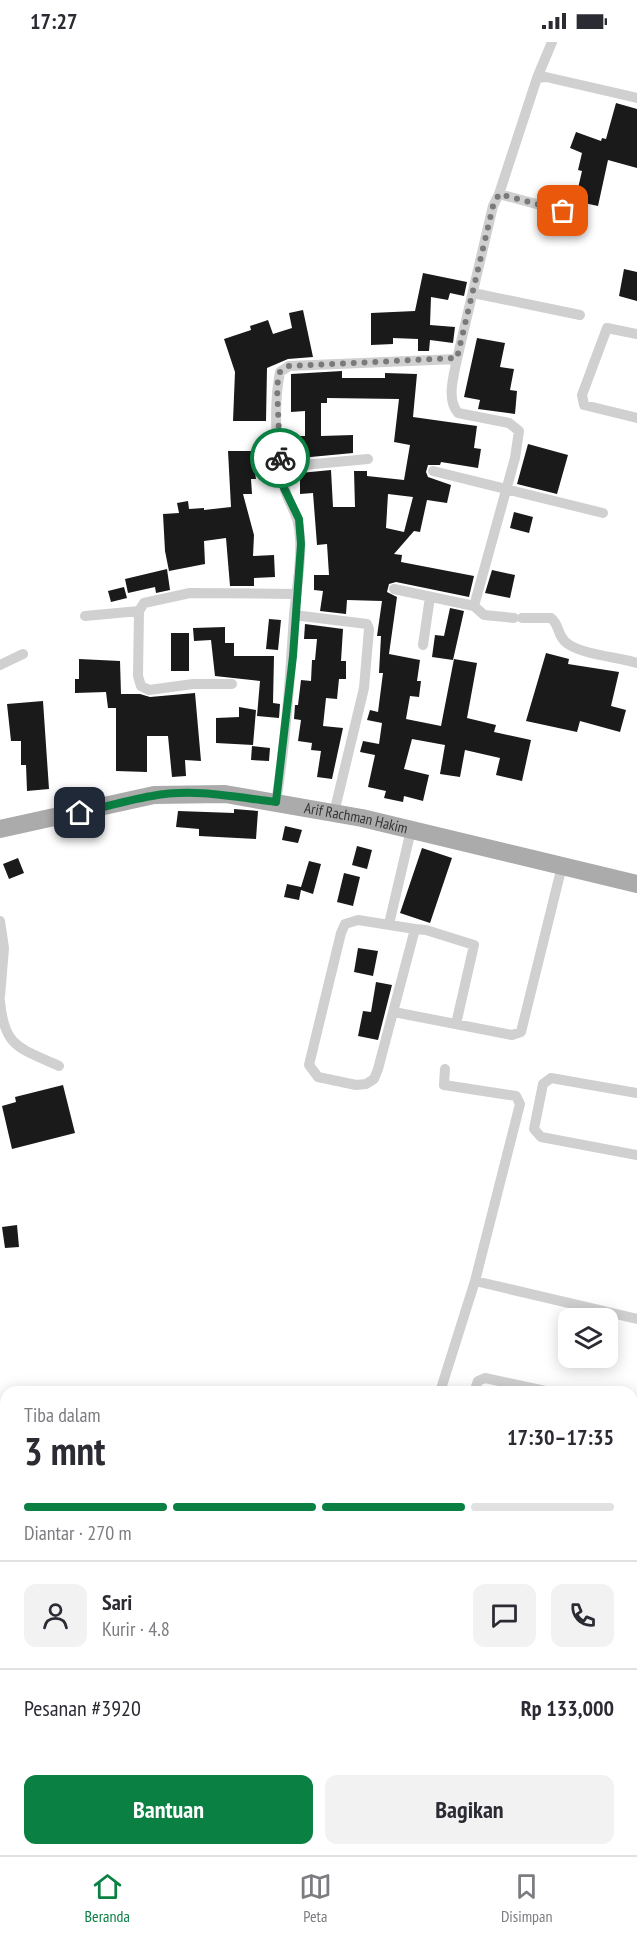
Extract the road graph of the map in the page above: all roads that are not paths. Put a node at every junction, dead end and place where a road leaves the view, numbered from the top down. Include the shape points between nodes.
1 (552, 42) edge
2 (537, 78) junction
3 (637, 98) edge
4 (499, 194) junction
5 (581, 216) dead end
6 (472, 293) junction
7 (580, 315) dead end
8 (637, 334) edge
9 (457, 358) junction
10 (637, 418) edge
11 (368, 459) dead end
12 (282, 467) junction
13 (433, 471) dead end
14 (504, 489) junction
15 (603, 513) dead end
16 (394, 589) dead end
17 (296, 594) junction
18 (430, 597) junction
19 (474, 606) junction
20 (139, 611) junction
21 (294, 615) junction
22 (85, 616) dead end
23 (423, 645) dead end
24 (23, 654) dead end
25 (637, 663) edge
26 (0, 665) edge
27 (232, 684) dead end
28 (276, 802) junction
29 (334, 813) junction
30 (0, 829) edge
31 (411, 830) junction
32 (562, 866) junction
33 (637, 884) edge
34 (0, 921) edge
35 (389, 924) junction
36 (415, 929) junction
37 (0, 996) edge
38 (0, 1001) edge
39 (394, 1012) junction
40 (456, 1024) junction
41 (59, 1066) dead end
42 (445, 1069) dead end
43 (637, 1093) edge
44 (637, 1155) edge
45 (475, 1281) junction
46 (637, 1319) edge
47 (442, 1386) edge
48 (476, 1386) edge
49 (522, 1386) edge

1 - 2 street
2 - 3 street
2 - 4 street
4 - 5 street
4 - 6 street
6 - 7 street
6 - 9 street
8 - 10 street via 607,328 582,395 584,405
9 - 12 street via 289,366 280,372 277,386
9 - 14 street via 451,394 458,413 509,423 519,431 518,447
11 - 12 street
12 - 17 street via 284,488 299,519
13 - 14 street
14 - 15 street
14 - 19 street
16 - 18 street
17 - 20 street via 190,593 151,600
17 - 21 street
18 - 19 street
18 - 23 street
19 - 25 street via 484,615 551,618 559,636 569,645
20 - 22 street
20 - 27 street via 141,686 149,690
21 - 28 street
21 - 29 street via 367,624 369,629 364,688
24 - 26 street
28 - 29 main road, Arif Rachman Hakim
28 - 30 main road, Arif Rachman Hakim via 225,794 162,795
29 - 31 main road, Arif Rachman Hakim
31 - 32 main road, Arif Rachman Hakim
31 - 35 street
32 - 33 main road, Arif Rachman Hakim
32 - 40 street via 524,1029 512,1035
34 - 37 street via 4,948
35 - 36 street
35 - 39 street via 354,920 345,924 311,1058 312,1072 318,1077 371,1083
36 - 39 street
36 - 40 street via 474,945
38 - 41 street via 2,1026 16,1047
39 - 40 street
42 - 45 street via 443,1084 516,1096 520,1101
43 - 44 street via 551,1078 543,1084 534,1129 541,1137
45 - 46 street
45 - 47 street
48 - 49 street via 485,1378

